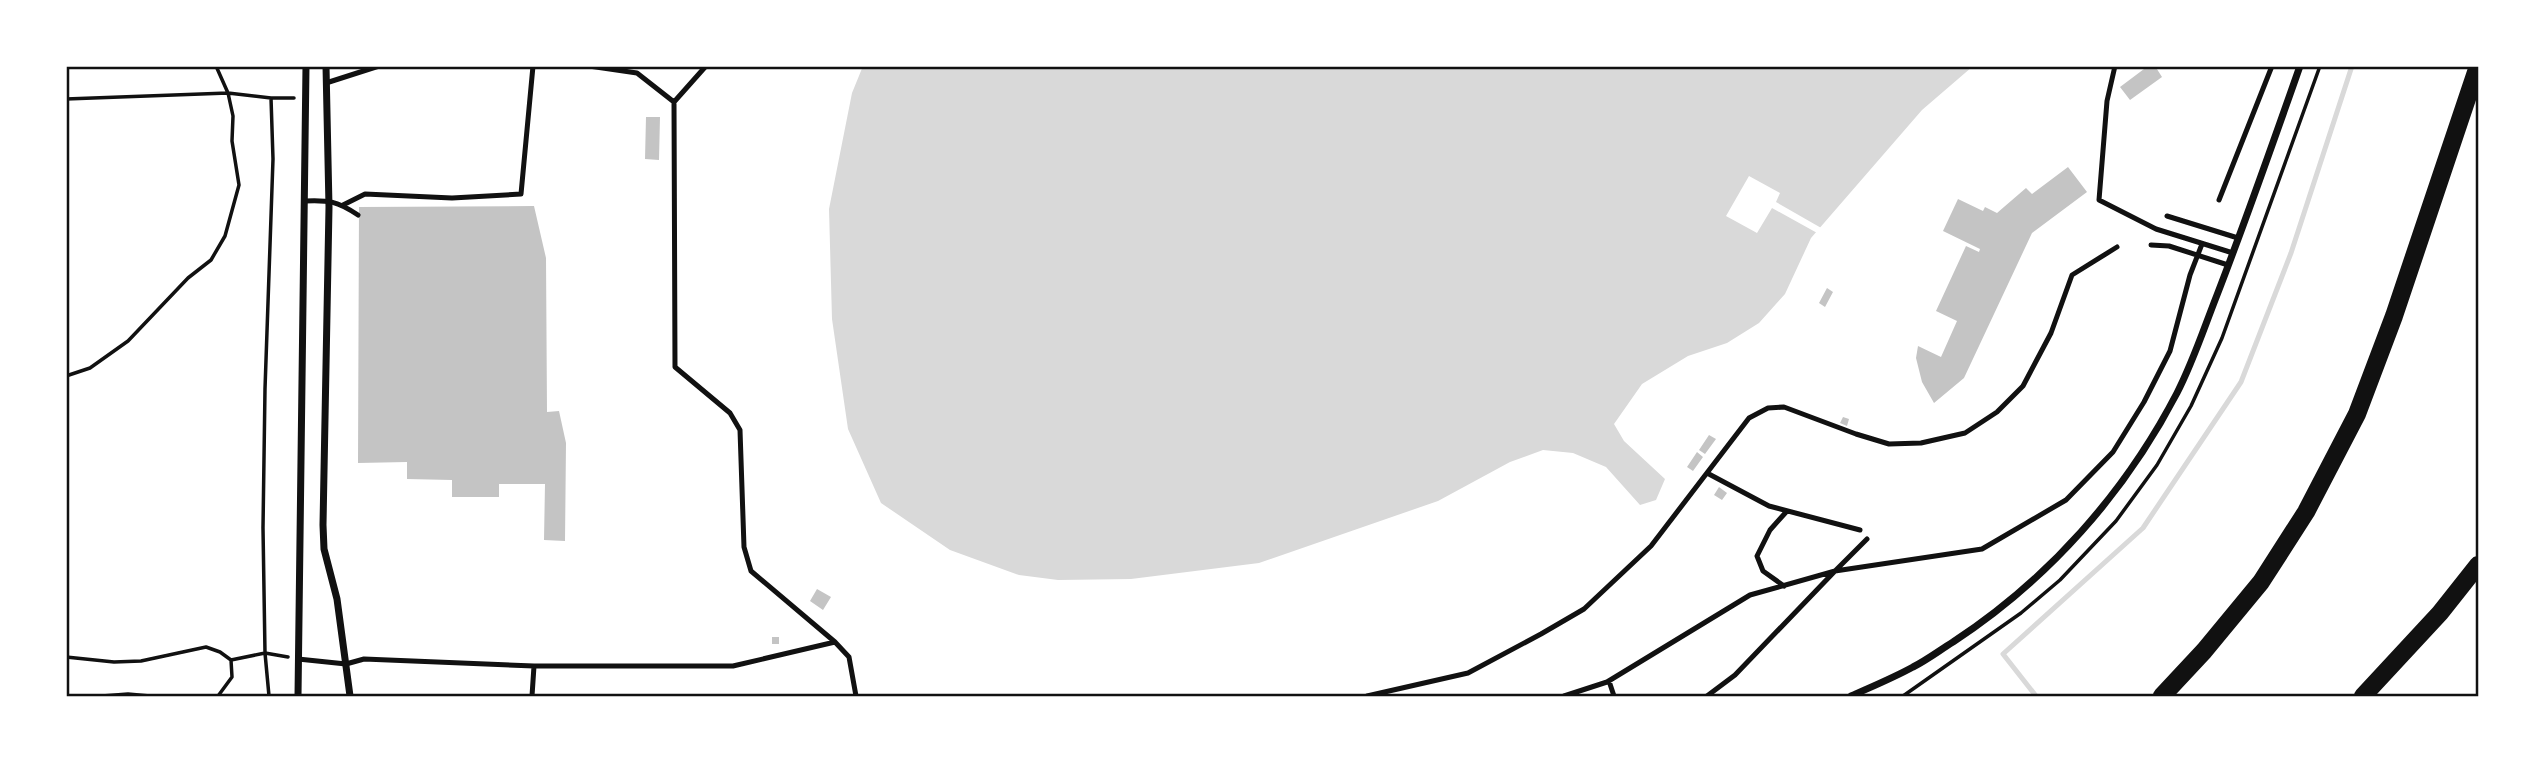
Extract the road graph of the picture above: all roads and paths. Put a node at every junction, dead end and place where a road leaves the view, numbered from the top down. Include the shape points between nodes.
1 (216, 66) edge
2 (306, 66) edge
3 (326, 66) edge
4 (379, 66) edge
5 (533, 66) edge
6 (589, 66) edge
7 (706, 66) edge
8 (2115, 66) edge
9 (2272, 66) edge
10 (2300, 66) edge
11 (2478, 66) edge
12 (326, 83) junction
13 (228, 93) junction
14 (66, 99) edge
15 (674, 102) junction
16 (328, 200) junction
17 (2219, 200) dead end
18 (305, 201) junction
19 (344, 205) junction
20 (358, 215) dead end
21 (2166, 216) dead end
22 (2238, 238) junction
23 (2202, 244) junction
24 (2151, 245) dead end
25 (2117, 247) dead end
26 (2233, 253) junction
27 (2198, 255) junction
28 (2228, 265) junction
29 (66, 376) edge
30 (1707, 473) junction
31 (1787, 511) junction
32 (1860, 530) dead end
33 (1867, 539) dead end
34 (2479, 565) edge
35 (1835, 571) junction
36 (1784, 586) junction
37 (835, 642) junction
38 (265, 653) junction
39 (66, 657) edge
40 (298, 659) junction
41 (231, 660) junction
42 (346, 664) junction
43 (534, 666) junction
44 (1609, 681) junction
45 (102, 696) edge
46 (150, 696) edge
47 (218, 696) edge
48 (269, 696) edge
49 (298, 696) edge
50 (350, 696) edge
51 (532, 696) edge
52 (856, 696) edge
53 (1367, 696) edge
54 (1564, 696) edge
55 (1614, 696) edge
56 (1707, 696) edge
57 (1851, 696) edge
58 (2162, 696) edge
59 (2363, 696) edge

1 - 13 path
2 - 18 street
3 - 12 street
4 - 12 lane
5 - 19 lane via 521,194 452,198 365,194
6 - 15 lane via 637,73
7 - 15 lane
8 - 23 lane via 2107,101 2099,200 2156,229
9 - 17 lane
10 - 22 street
11 - 58 highway via 2357,414 2261,582
12 - 16 street
13 - 14 path
13 - 29 path via 239,186 225,236 211,260 128,341 90,368
13 - 38 path via 271,98
15 - 37 lane via 675,367 730,413 740,430 744,547 751,571
16 - 18 lane
16 - 19 lane
16 - 42 street via 323,525
18 - 40 street
19 - 20 lane
21 - 22 lane
22 - 26 street
23 - 26 lane
23 - 27 lane
24 - 27 lane
25 - 30 lane via 2072,275 2051,332 2023,386 1997,412 1965,433 1921,443 1889,444 1784,407 1768,408 1749,418
26 - 28 street
27 - 28 lane
27 - 35 lane via 2170,351 2144,402 2113,452 2066,500 1982,549
28 - 57 street via 2177,393 2137,462 2097,514 1983,622 1914,667
30 - 31 lane
30 - 53 lane via 1651,546 1584,608 1468,673
31 - 32 lane
31 - 36 lane via 1770,530 1757,556 1763,571
33 - 35 lane
34 - 59 highway
35 - 36 lane
35 - 56 lane via 1735,675
36 - 44 lane via 1750,595
37 - 43 lane via 733,666
37 - 52 lane via 849,657
38 - 40 path
38 - 41 path
38 - 48 path
39 - 41 path via 141,661 206,647
40 - 42 lane
40 - 49 street
41 - 47 path via 232,677
42 - 43 lane via 364,659
42 - 50 street
43 - 51 lane
44 - 54 lane
44 - 55 lane
45 - 46 path

